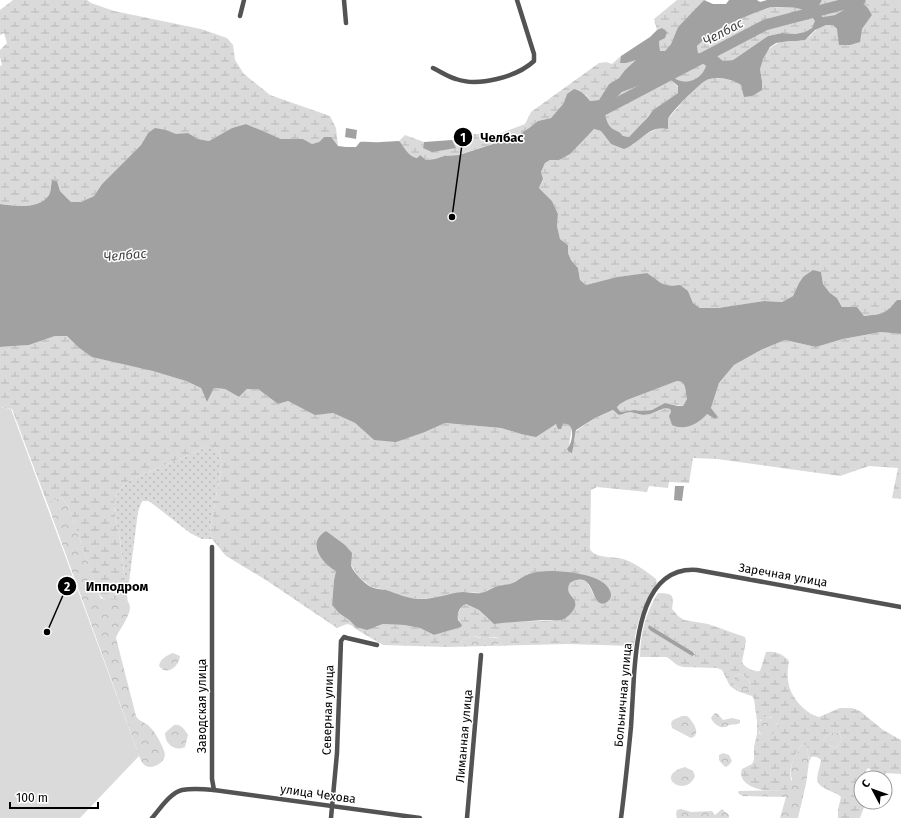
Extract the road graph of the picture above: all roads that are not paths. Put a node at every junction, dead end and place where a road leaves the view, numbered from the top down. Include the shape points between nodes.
1 (244, 0) edge
2 (344, 0) edge
3 (517, 0) edge
4 (240, 16) dead end
5 (346, 22) dead end
6 (433, 68) dead end
7 (212, 548) dead end
8 (663, 580) joint
9 (901, 607) edge
10 (376, 645) dead end
11 (481, 655) dead end
12 (214, 790) junction
13 (333, 807) junction
14 (152, 818) edge
15 (331, 818) edge
16 (420, 818) edge
17 (467, 818) edge
18 (621, 818) edge

1 - 4 street
2 - 5 street
3 - 6 street via 534,54 534,61 528,66 496,80 476,82 457,80
7 - 12 street, Заводская улица
8 - 9 street, Заречная улица via 676,572 697,570
8 - 18 street, Больничная улица via 647,605 639,630
10 - 13 street, Северная улица via 344,637 341,641
11 - 17 street, Лиманная улица
12 - 13 street, улица Чехова
12 - 14 street via 189,789 177,792
13 - 15 street, Северная улица
13 - 16 street, улица Чехова

